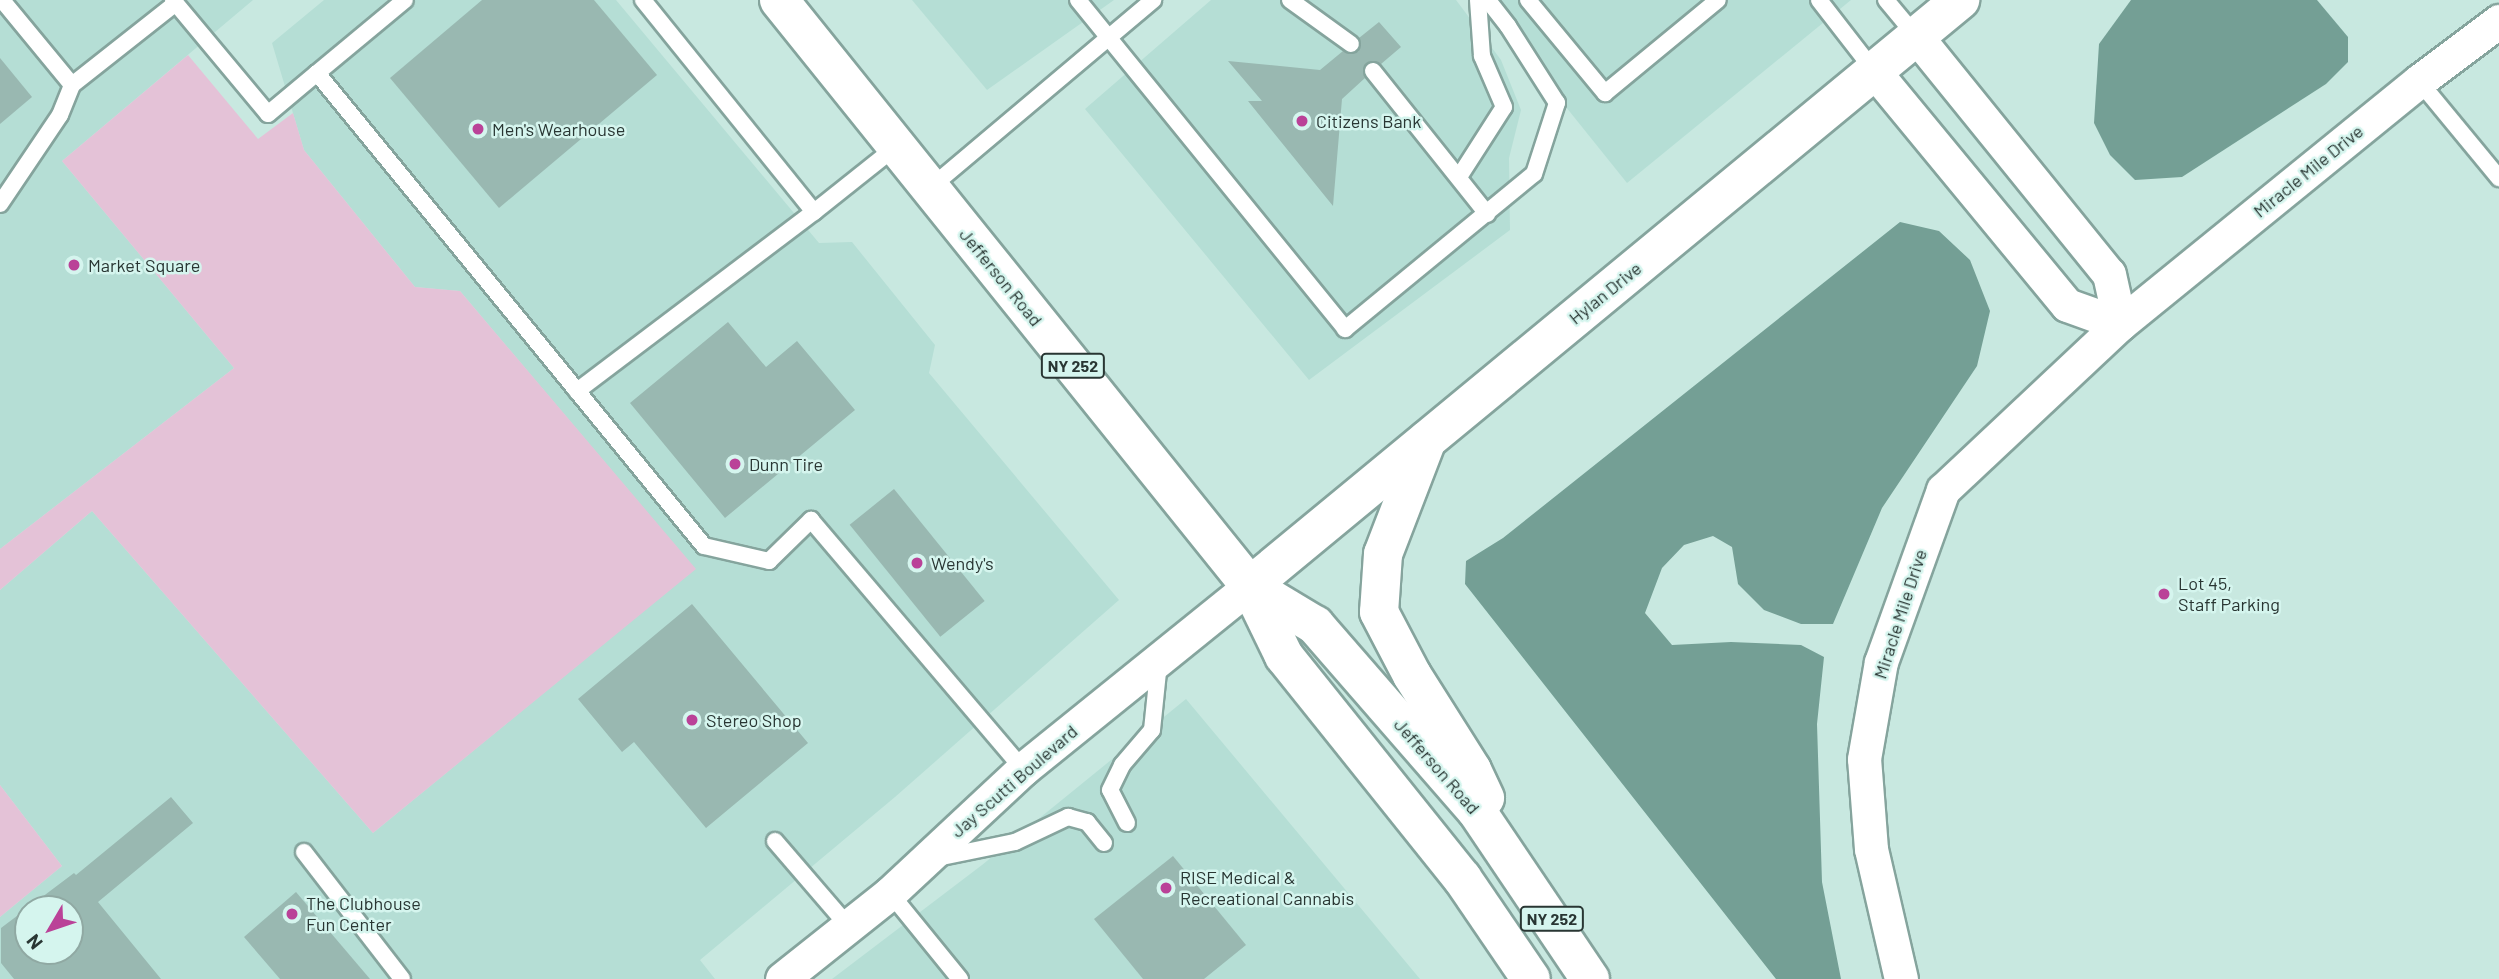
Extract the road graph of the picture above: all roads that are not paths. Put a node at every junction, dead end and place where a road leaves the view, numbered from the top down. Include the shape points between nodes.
1 (2, 0) edge
2 (405, 0) edge
3 (643, 0) edge
4 (779, 0) edge
5 (1078, 0) edge
6 (1153, 0) edge
7 (1290, 0) edge
8 (1478, 0) edge
9 (1488, 0) edge
10 (1528, 0) edge
11 (1718, 0) edge
12 (1819, 0) edge
13 (1886, 0) edge
14 (1960, 0) edge
15 (174, 1) edge
16 (2499, 21) edge
17 (1916, 36) junction
18 (1108, 37) junction
19 (1351, 44) dead end
20 (1373, 71) dead end
21 (1874, 71) junction
22 (317, 72) junction
23 (2419, 81) junction
24 (72, 85) junction
25 (897, 146) junction
26 (1459, 177) junction
27 (2499, 178) edge
28 (930, 188) junction
29 (0, 204) edge
30 (814, 212) junction
31 (1487, 214) junction
32 (2120, 324) junction
33 (577, 391) junction
34 (1427, 440) junction
35 (1250, 586) junction
36 (1159, 659) junction
37 (1023, 769) junction
38 (1127, 823) dead end
39 (775, 841) dead end
40 (1104, 843) dead end
41 (304, 852) dead end
42 (925, 861) junction
43 (1511, 861) junction
44 (890, 893) junction
45 (849, 927) junction
46 (402, 979) edge
47 (782, 979) edge
48 (960, 979) edge
49 (1531, 979) edge
50 (1590, 979) edge
51 (1901, 979) edge

1 - 24 lane
2 - 22 lane
3 - 30 lane
4 - 25 main road, Jefferson Road / NY 252
5 - 18 lane
6 - 18 lane
7 - 19 lane
8 - 26 lane via 1482,56 1504,107
9 - 31 lane via 1557,103 1534,174
10 - 11 lane via 1605,93
12 - 21 lane
13 - 17 lane
14 - 17 main road, Hylan Drive
15 - 22 lane via 268,114
15 - 24 lane
16 - 23 street, Miracle Mile Drive
17 - 21 main road, Hylan Drive
17 - 32 street via 2109,274
18 - 28 lane
18 - 31 lane via 1345,329
20 - 26 lane
21 - 32 street via 2067,305
21 - 34 main road, Hylan Drive
22 - 33 lane
23 - 27 lane
23 - 32 street, Miracle Mile Drive
24 - 29 lane via 60,115
25 - 28 main road, Jefferson Road / NY 252
25 - 30 lane
26 - 31 lane
28 - 35 main road, Jefferson Road / NY 252
30 - 33 lane
32 - 51 street, Miracle Mile Drive via 1943,489 1881,662 1864,759 1871,849
33 - 37 lane via 704,546 769,561 811,520
34 - 35 main road, Hylan Drive
34 - 43 main road via 1383,554 1379,612 1412,675 1472,770
35 - 36 street, Jay Scutti Boulevard
35 - 43 main road, Jefferson Road / NY 252 via 1315,625 1476,810
35 - 49 main road, Jefferson Road / NY 252 via 1284,656 1462,878
36 - 37 street, Jay Scutti Boulevard
36 - 38 lane via 1152,730 1122,765 1110,790
37 - 42 street, Jay Scutti Boulevard
39 - 45 lane
40 - 42 lane via 1087,822 1068,817 1015,842
41 - 46 lane
42 - 44 street, Jay Scutti Boulevard
43 - 50 main road, Jefferson Road / NY 252
44 - 45 street, Jay Scutti Boulevard
44 - 48 lane
45 - 47 street, Jay Scutti Boulevard

